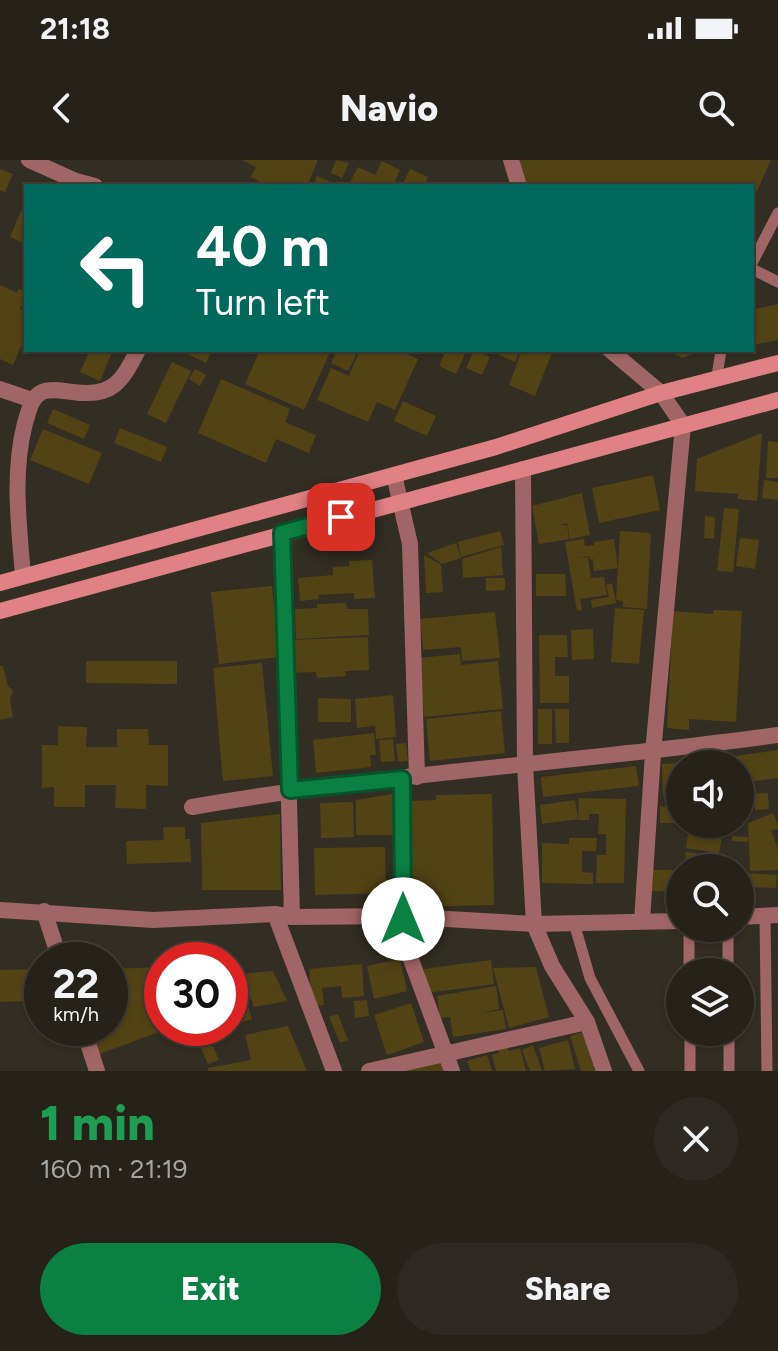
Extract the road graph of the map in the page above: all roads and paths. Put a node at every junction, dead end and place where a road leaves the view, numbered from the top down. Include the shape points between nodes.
1 (29, 160) edge
2 (511, 160) edge
3 (87, 184) edge
4 (518, 184) edge
5 (778, 213) edge
6 (754, 262) edge
7 (754, 267) edge
8 (778, 282) edge
9 (137, 352) edge
10 (612, 352) edge
11 (721, 352) edge
12 (778, 363) edge
13 (717, 376) junction
14 (0, 389) edge
15 (661, 393) junction
16 (32, 400) junction
17 (778, 400) edge
18 (683, 425) junction
19 (523, 469) junction
20 (394, 475) junction
21 (401, 502) junction
22 (282, 533) junction
23 (23, 576) junction
24 (0, 583) edge
25 (0, 611) edge
26 (778, 735) edge
27 (653, 753) junction
28 (525, 765) junction
29 (410, 778) junction
30 (290, 790) junction
31 (192, 807) dead end
32 (0, 910) edge
33 (44, 911) junction
34 (284, 915) junction
35 (772, 915) edge
36 (399, 918) junction
37 (642, 921) junction
38 (666, 921) edge
39 (574, 923) junction
40 (534, 924) junction
41 (54, 942) edge
42 (587, 1022) junction
43 (89, 1046) edge
44 (690, 1046) edge
45 (729, 1046) edge
46 (444, 1052) junction
47 (97, 1071) edge
48 (334, 1071) edge
49 (369, 1071) edge
50 (452, 1071) edge
51 (604, 1071) edge
52 (639, 1071) edge
53 (690, 1071) edge
54 (729, 1071) edge
55 (767, 1071) edge

1 - 3 street
2 - 4 street
5 - 6 lane
7 - 8 lane
9 - 16 street via 121,381 104,390 42,392
10 - 15 street
11 - 13 lane
12 - 13 main road
13 - 15 main road
14 - 16 street
15 - 18 street
15 - 20 main road
16 - 23 street via 16,477
17 - 18 main road
18 - 19 main road
18 - 27 street
19 - 21 main road
19 - 28 street
20 - 21 street
20 - 23 main road
21 - 22 main road
21 - 29 street via 410,544
22 - 25 main road
22 - 30 street
23 - 24 main road
26 - 27 street
27 - 28 street
27 - 37 street
28 - 29 street
28 - 40 street
29 - 30 street
29 - 36 street
30 - 31 street
30 - 34 street
32 - 33 street
33 - 34 street via 153,920
33 - 41 street
34 - 36 street
34 - 48 street
35 - 55 lane
36 - 40 street
36 - 46 street
37 - 38 street
37 - 39 street
39 - 40 street
39 - 52 lane via 590,978
40 - 42 street via 552,966
42 - 46 street
42 - 51 street
43 - 47 street
44 - 53 lane
45 - 54 lane
46 - 49 street
46 - 50 street

